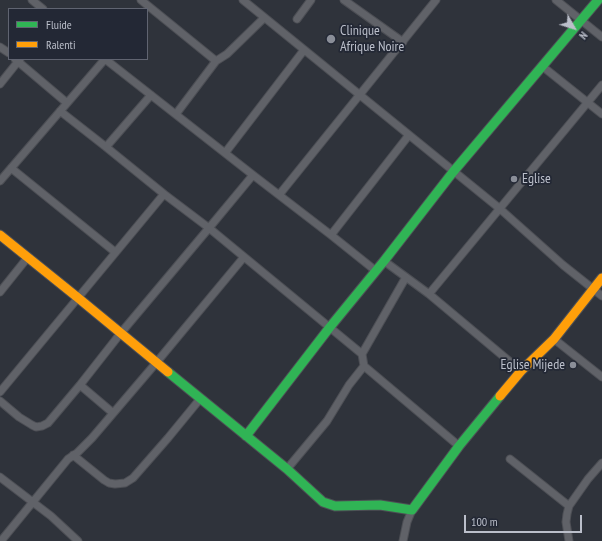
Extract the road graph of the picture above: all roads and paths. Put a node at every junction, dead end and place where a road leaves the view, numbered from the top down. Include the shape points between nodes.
1 (32, 0) edge
2 (141, 0) edge
3 (154, 0) edge
4 (243, 0) edge
5 (311, 0) edge
6 (344, 0) edge
7 (436, 0) edge
8 (556, 0) edge
9 (598, 0) edge
10 (42, 8) edge
11 (148, 8) edge
12 (264, 18) junction
13 (297, 19) dead end
14 (581, 20) junction
15 (602, 36) edge
16 (402, 42) junction
17 (304, 50) junction
18 (18, 60) edge
19 (104, 60) edge
20 (106, 60) edge
21 (216, 61) junction
22 (542, 66) junction
23 (0, 84) edge
24 (602, 85) edge
25 (151, 95) junction
26 (360, 95) junction
27 (588, 102) junction
28 (67, 103) junction
29 (60, 110) junction
30 (176, 114) junction
31 (602, 114) edge
32 (409, 135) junction
33 (106, 147) junction
34 (225, 153) junction
35 (11, 168) junction
36 (453, 172) junction
37 (253, 175) junction
38 (0, 181) edge
39 (164, 194) junction
40 (279, 195) junction
41 (499, 208) junction
42 (209, 228) junction
43 (0, 235) edge
44 (331, 235) junction
45 (115, 252) junction
46 (28, 257) junction
47 (244, 257) junction
48 (384, 261) junction
49 (376, 271) junction
50 (406, 277) junction
51 (602, 278) edge
52 (594, 289) junction
53 (0, 292) edge
54 (429, 294) junction
55 (602, 296) edge
56 (77, 297) junction
57 (330, 327) junction
58 (120, 334) junction
59 (554, 339) junction
60 (362, 354) junction
61 (156, 363) junction
62 (364, 366) junction
63 (521, 372) junction
64 (602, 377) edge
65 (80, 385) junction
66 (0, 392) edge
67 (200, 399) junction
68 (0, 401) edge
69 (113, 413) junction
70 (246, 436) junction
71 (459, 446) junction
72 (73, 455) junction
73 (510, 459) dead end
74 (602, 463) edge
75 (287, 469) junction
76 (0, 477) edge
77 (32, 502) junction
78 (569, 506) junction
79 (412, 510) junction
80 (1, 541) edge
81 (78, 541) edge
82 (403, 541) edge
83 (569, 541) edge

1 - 10 street
2 - 11 street
3 - 11 street
4 - 12 street
5 - 13 street
6 - 16 street
7 - 16 street
8 - 14 street
9 - 14 street
11 - 21 street
12 - 17 street
12 - 21 street via 227,54
14 - 15 street
14 - 22 street
16 - 26 street
17 - 26 street
17 - 34 street
18 - 23 street
18 - 28 street
19 - 28 street
20 - 25 street
21 - 30 street
22 - 27 street
22 - 36 street
24 - 27 street
25 - 30 street
25 - 33 street
26 - 32 street
26 - 40 street
27 - 31 street
27 - 41 street
28 - 29 street
29 - 33 street
29 - 35 street
30 - 34 street
32 - 36 street
32 - 44 street
33 - 39 street
34 - 37 street
35 - 38 street
35 - 45 street
36 - 41 street
36 - 48 street
37 - 40 street
37 - 42 street
39 - 42 street
39 - 45 street
40 - 44 street
41 - 52 street
41 - 54 street
42 - 47 street
42 - 58 street
43 - 46 street
44 - 49 street
45 - 56 street
46 - 53 street
46 - 56 street
47 - 57 street
47 - 61 street
48 - 49 street
48 - 50 street
49 - 57 street
50 - 54 street
50 - 60 street
51 - 52 street
52 - 55 street
52 - 59 street
54 - 63 street
56 - 58 street
56 - 66 street
57 - 60 street
57 - 70 street
58 - 61 street
58 - 65 street
59 - 63 street
59 - 64 street
60 - 62 street
61 - 67 street
61 - 69 street
62 - 71 street
62 - 75 street via 349,385 334,412
63 - 71 street
65 - 68 street via 48,423 42,426 36,427 27,423
65 - 69 street
67 - 70 street
67 - 72 street via 133,478 125,483 109,483
69 - 72 street via 86,445
70 - 75 street
71 - 79 street
72 - 77 street
73 - 78 street
74 - 78 street
75 - 79 street via 319,498 335,506 380,505
76 - 77 street
77 - 80 street
77 - 81 street
78 - 83 street via 566,522
79 - 82 street

